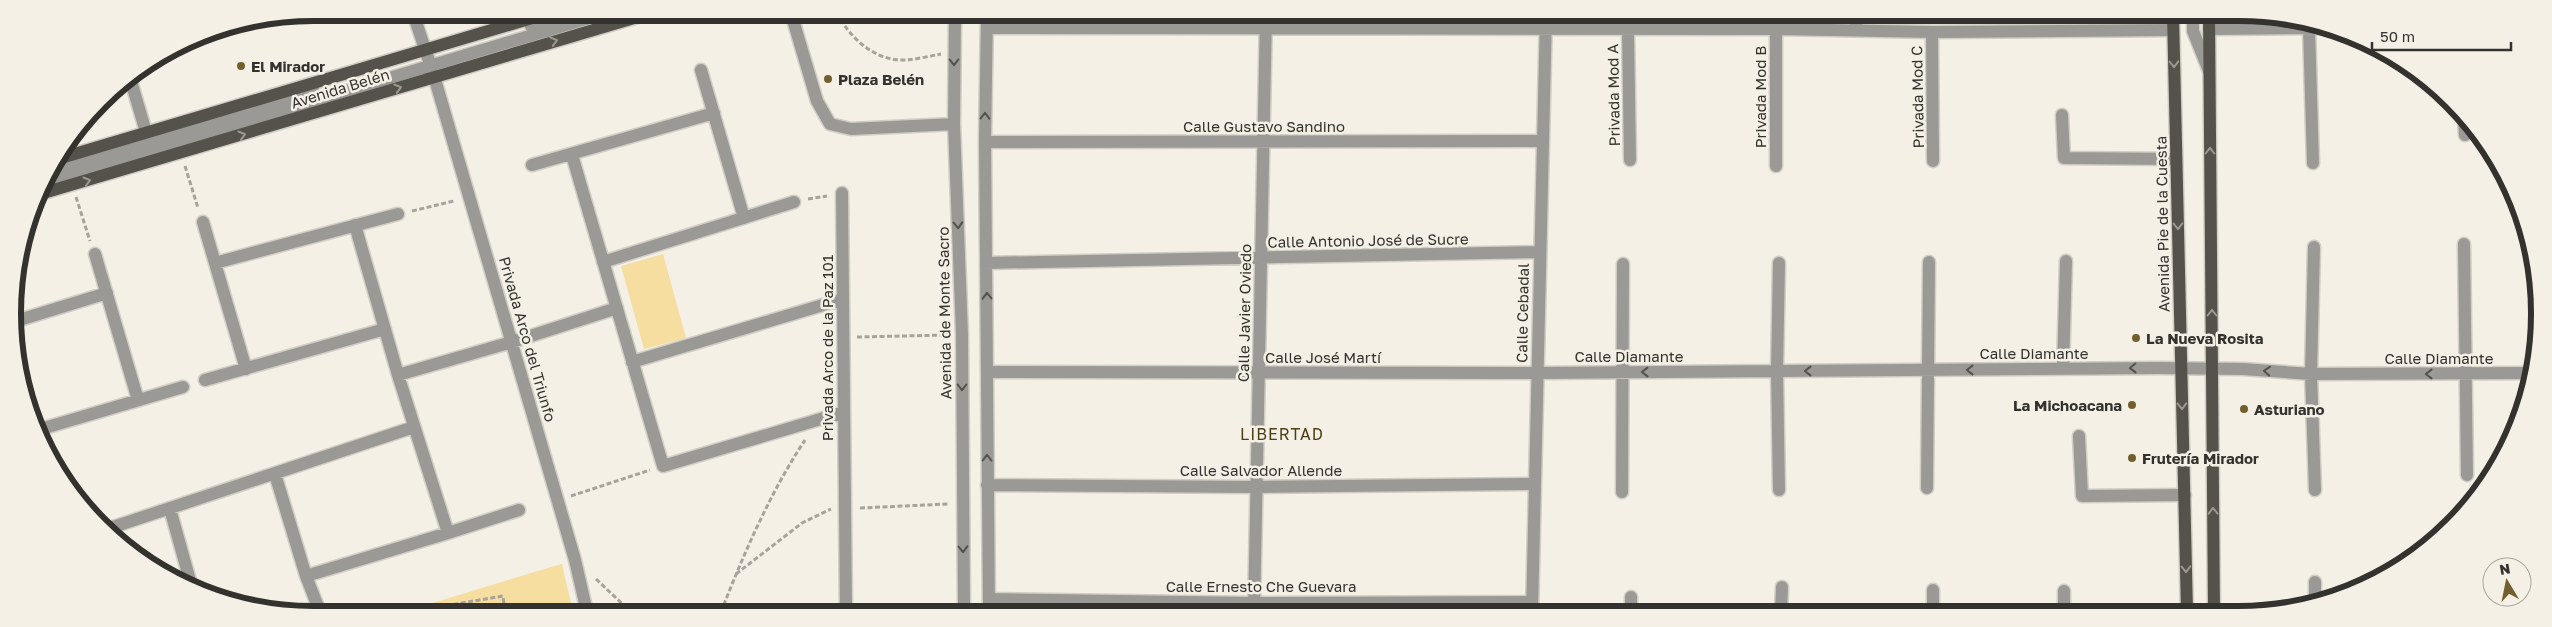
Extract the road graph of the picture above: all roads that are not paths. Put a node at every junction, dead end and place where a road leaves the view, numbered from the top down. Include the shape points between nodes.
1 (416, 21) edge
2 (529, 21) edge
3 (551, 21) edge
4 (578, 21) edge
5 (615, 21) edge
6 (793, 21) edge
7 (955, 21) edge
8 (987, 21) edge
9 (1266, 21) edge
10 (1546, 21) edge
11 (1856, 21) edge
12 (2173, 21) edge
13 (2192, 21) edge
14 (2209, 21) edge
15 (1266, 27) junction
16 (987, 28) junction
17 (1776, 29) junction
18 (2209, 29) junction
19 (2305, 29) edge
20 (1545, 30) junction
21 (1628, 30) junction
22 (1856, 30) junction
23 (2173, 30) junction
24 (2313, 31) edge
25 (1932, 32) junction
26 (430, 63) junction
27 (701, 70) dead end
28 (2210, 73) junction
29 (132, 85) edge
30 (714, 113) junction
31 (2062, 115) dead end
32 (954, 124) junction
33 (2465, 129) edge
34 (146, 132) junction
35 (2465, 135) dead end
36 (1543, 141) junction
37 (985, 142) junction
38 (1264, 143) junction
39 (572, 155) junction
40 (68, 156) edge
41 (2176, 159) junction
42 (1630, 160) dead end
43 (1934, 161) dead end
44 (2313, 162) dead end
45 (532, 166) dead end
46 (1776, 166) dead end
47 (60, 168) edge
48 (54, 179) edge
49 (47, 192) edge
50 (842, 193) road end
51 (794, 202) road end
52 (398, 214) road end
53 (744, 218) junction
54 (202, 222) road end
55 (354, 225) junction
56 (2464, 244) dead end
57 (2314, 247) dead end
58 (1540, 252) junction
59 (95, 254) road end
60 (1261, 258) junction
61 (2066, 261) dead end
62 (603, 262) junction
63 (1928, 262) dead end
64 (215, 263) junction
65 (986, 263) junction
66 (1779, 263) dead end
67 (1623, 264) dead end
68 (107, 293) junction
69 (843, 299) junction
70 (616, 308) junction
71 (21, 319) edge
72 (385, 329) junction
73 (512, 342) junction
74 (632, 362) junction
75 (2182, 368) junction
76 (2212, 368) junction
77 (246, 369) junction
78 (2063, 369) junction
79 (1928, 370) junction
80 (988, 372) junction
81 (1777, 372) junction
82 (1259, 373) junction
83 (1537, 373) junction
84 (1622, 373) junction
85 (2525, 373) edge
86 (2311, 374) junction
87 (2465, 374) junction
88 (398, 375) junction
89 (205, 380) dead end
90 (183, 387) dead end
91 (138, 400) junction
92 (844, 412) junction
93 (414, 427) junction
94 (44, 428) edge
95 (2079, 436) dead end
96 (275, 474) junction
97 (2467, 476) dead end
98 (1535, 484) junction
99 (987, 485) junction
100 (1257, 487) junction
101 (1927, 488) dead end
102 (1780, 490) dead end
103 (2315, 490) dead end
104 (1622, 492) dead end
105 (2185, 495) junction
106 (170, 509) junction
107 (519, 510) dead end
108 (114, 527) edge
109 (448, 533) junction
110 (306, 576) junction
111 (189, 578) edge
112 (2315, 582) dead end
113 (1782, 587) dead end
114 (1933, 590) dead end
115 (2064, 591) dead end
116 (2315, 596) edge
117 (1631, 597) dead end
118 (989, 605) edge
119 (318, 606) edge
120 (586, 606) edge
121 (846, 606) edge
122 (964, 606) edge
123 (1077, 606) edge
124 (1254, 606) edge
125 (1532, 606) edge
126 (1631, 606) edge
127 (1781, 606) edge
128 (1933, 606) edge
129 (2064, 606) edge
130 (2187, 606) edge
131 (2214, 606) edge

1 - 26 street, Privada Arco del Triunfo
2 - 26 main road, Avenida Belén
3 - 26 street
4 - 26 street
26 -> 5 main road, Avenida Belén
6 - 32 street via 817,101 830,124 851,129
7 -> 32 street, Avenida de Monte Sacro
8 - 16 street
9 - 15 street, Calle Javier Oviedo
10 - 20 street, Calle Cebadal
11 - 22 street
12 - 23 main road, Avenida Pie de la Cuesta
13 - 28 street via 2193,31
14 - 18 main road
15 - 16 street
15 - 20 street
15 - 38 street, Calle Javier Oviedo
37 -> 16 street
17 - 21 street
17 - 22 street
17 - 46 street, Privada Mod B
18 - 19 street
18 - 28 main road
20 - 21 street
20 - 36 street, Calle Cebadal
21 - 42 street, Privada Mod A
22 - 25 street
23 - 25 street
23 -> 41 main road, Avenida Pie de la Cuesta
24 - 44 street
25 - 43 street, Privada Mod C
26 - 34 main road, Avenida Belén
26 - 47 street
26 - 48 street
49 -> 26 main road, Avenida Belén via 181,154
26 - 73 street, Privada Arco del Triunfo
27 - 30 street
76 -> 28 main road
29 - 34 street
30 - 39 street
30 - 53 street
31 - 41 street via 2064,158
32 -> 122 street, Avenida de Monte Sacro via 962,335
33 - 35 street
34 - 40 main road, Avenida Belén
36 - 38 street, Calle Gustavo Sandino
36 - 58 street, Calle Cebadal
37 - 38 street, Calle Gustavo Sandino
37 - 65 street
38 - 60 street, Calle Javier Oviedo
39 - 45 street
39 - 62 street
41 -> 75 main road, Avenida Pie de la Cuesta
50 - 69 street, Privada Arco de la Paz 101
51 - 53 street
52 - 55 street
53 - 62 street
54 - 64 street
55 - 64 street
55 - 72 street
56 - 87 street
57 - 86 street
58 - 60 street, Calle Antonio José de Sucre
58 - 83 street, Calle Cebadal
59 - 68 street
60 - 65 street, Calle Antonio José de Sucre
60 - 82 street, Calle Javier Oviedo
61 - 78 street
62 - 70 street
63 - 79 street
64 - 77 street
80 -> 65 street
66 - 81 street
67 - 84 street
68 - 71 street
68 - 91 street
69 - 74 street
69 - 92 street, Privada Arco de la Paz 101
70 - 73 street
70 - 74 street
72 - 77 street
72 - 88 street
73 - 88 street
73 - 120 street, Privada Arco del Triunfo
74 - 92 street via 663,466
75 - 76 street, Calle Diamante
75 -> 78 street, Calle Diamante
75 -> 105 main road, Avenida Pie de la Cuesta
86 -> 76 street, Calle Diamante
131 -> 76 main road
77 - 89 street
78 -> 79 street, Calle Diamante
79 -> 81 street, Calle Diamante
79 - 101 street
80 - 82 street, Calle José Martí
99 -> 80 street
81 -> 84 street, Calle Diamante
81 - 102 street
82 - 83 street, Calle José Martí
82 - 100 street, Calle Javier Oviedo
83 - 84 street, Calle Diamante
83 - 98 street, Calle Cebadal
84 - 104 street
85 - 87 street, Calle Diamante
87 -> 86 street, Calle Diamante
86 - 103 street
87 - 97 street
88 - 93 street
90 - 91 street
91 - 94 street
92 - 121 street, Privada Arco de la Paz 101
93 - 96 street
93 - 109 street
95 - 105 street via 2082,496
96 - 106 street
96 - 110 street
98 - 100 street, Calle Salvador Allende
98 - 125 street, Calle Cebadal
99 - 100 street, Calle Salvador Allende
99 - 118 street
100 - 124 street, Calle Javier Oviedo
105 -> 130 main road, Avenida Pie de la Cuesta
106 - 108 street
106 - 111 street
107 - 109 street
109 - 110 street
110 - 119 street
112 - 116 street
113 - 127 street
114 - 128 street
115 - 129 street
117 - 126 street
118 - 123 street, Calle Ernesto Che Guevara

